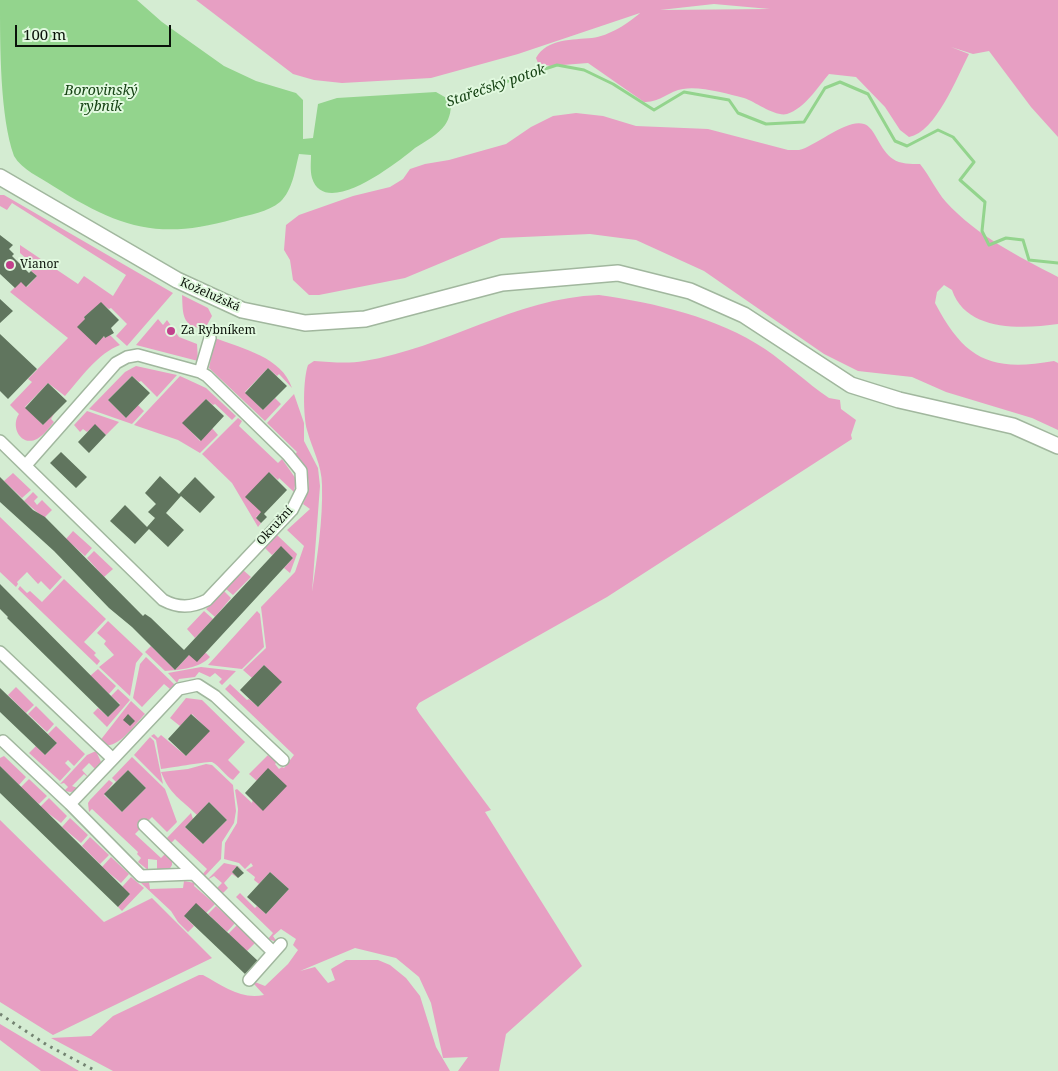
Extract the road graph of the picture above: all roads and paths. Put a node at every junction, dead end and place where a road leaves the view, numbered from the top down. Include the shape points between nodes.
1 (0, 177) edge
2 (210, 338) dead end
3 (200, 372) junction
4 (0, 441) edge
5 (1058, 446) edge
6 (26, 465) junction
7 (0, 652) edge
8 (3, 741) dead end
9 (113, 759) junction
10 (283, 760) dead end
11 (70, 804) junction
12 (144, 825) dead end
13 (194, 874) junction
14 (249, 980) dead end

1 - 5 main road, Koželužská via 177,280 242,310 305,323 365,318 502,284 618,273 690,291 744,315 851,385 899,400 1014,426
2 - 3 street
3 - 6 street, Okružní via 138,356 127,357 116,363 89,391
3 - 6 street, Okružní via 288,455 301,471 302,490 292,510 207,600 194,606 174,606 162,600
4 - 6 street, Okružní
7 - 9 street
8 - 11 street
9 - 10 street via 179,689 198,685 216,696
9 - 11 street
11 - 13 street via 141,876
12 - 13 street
13 - 14 street via 277,948

